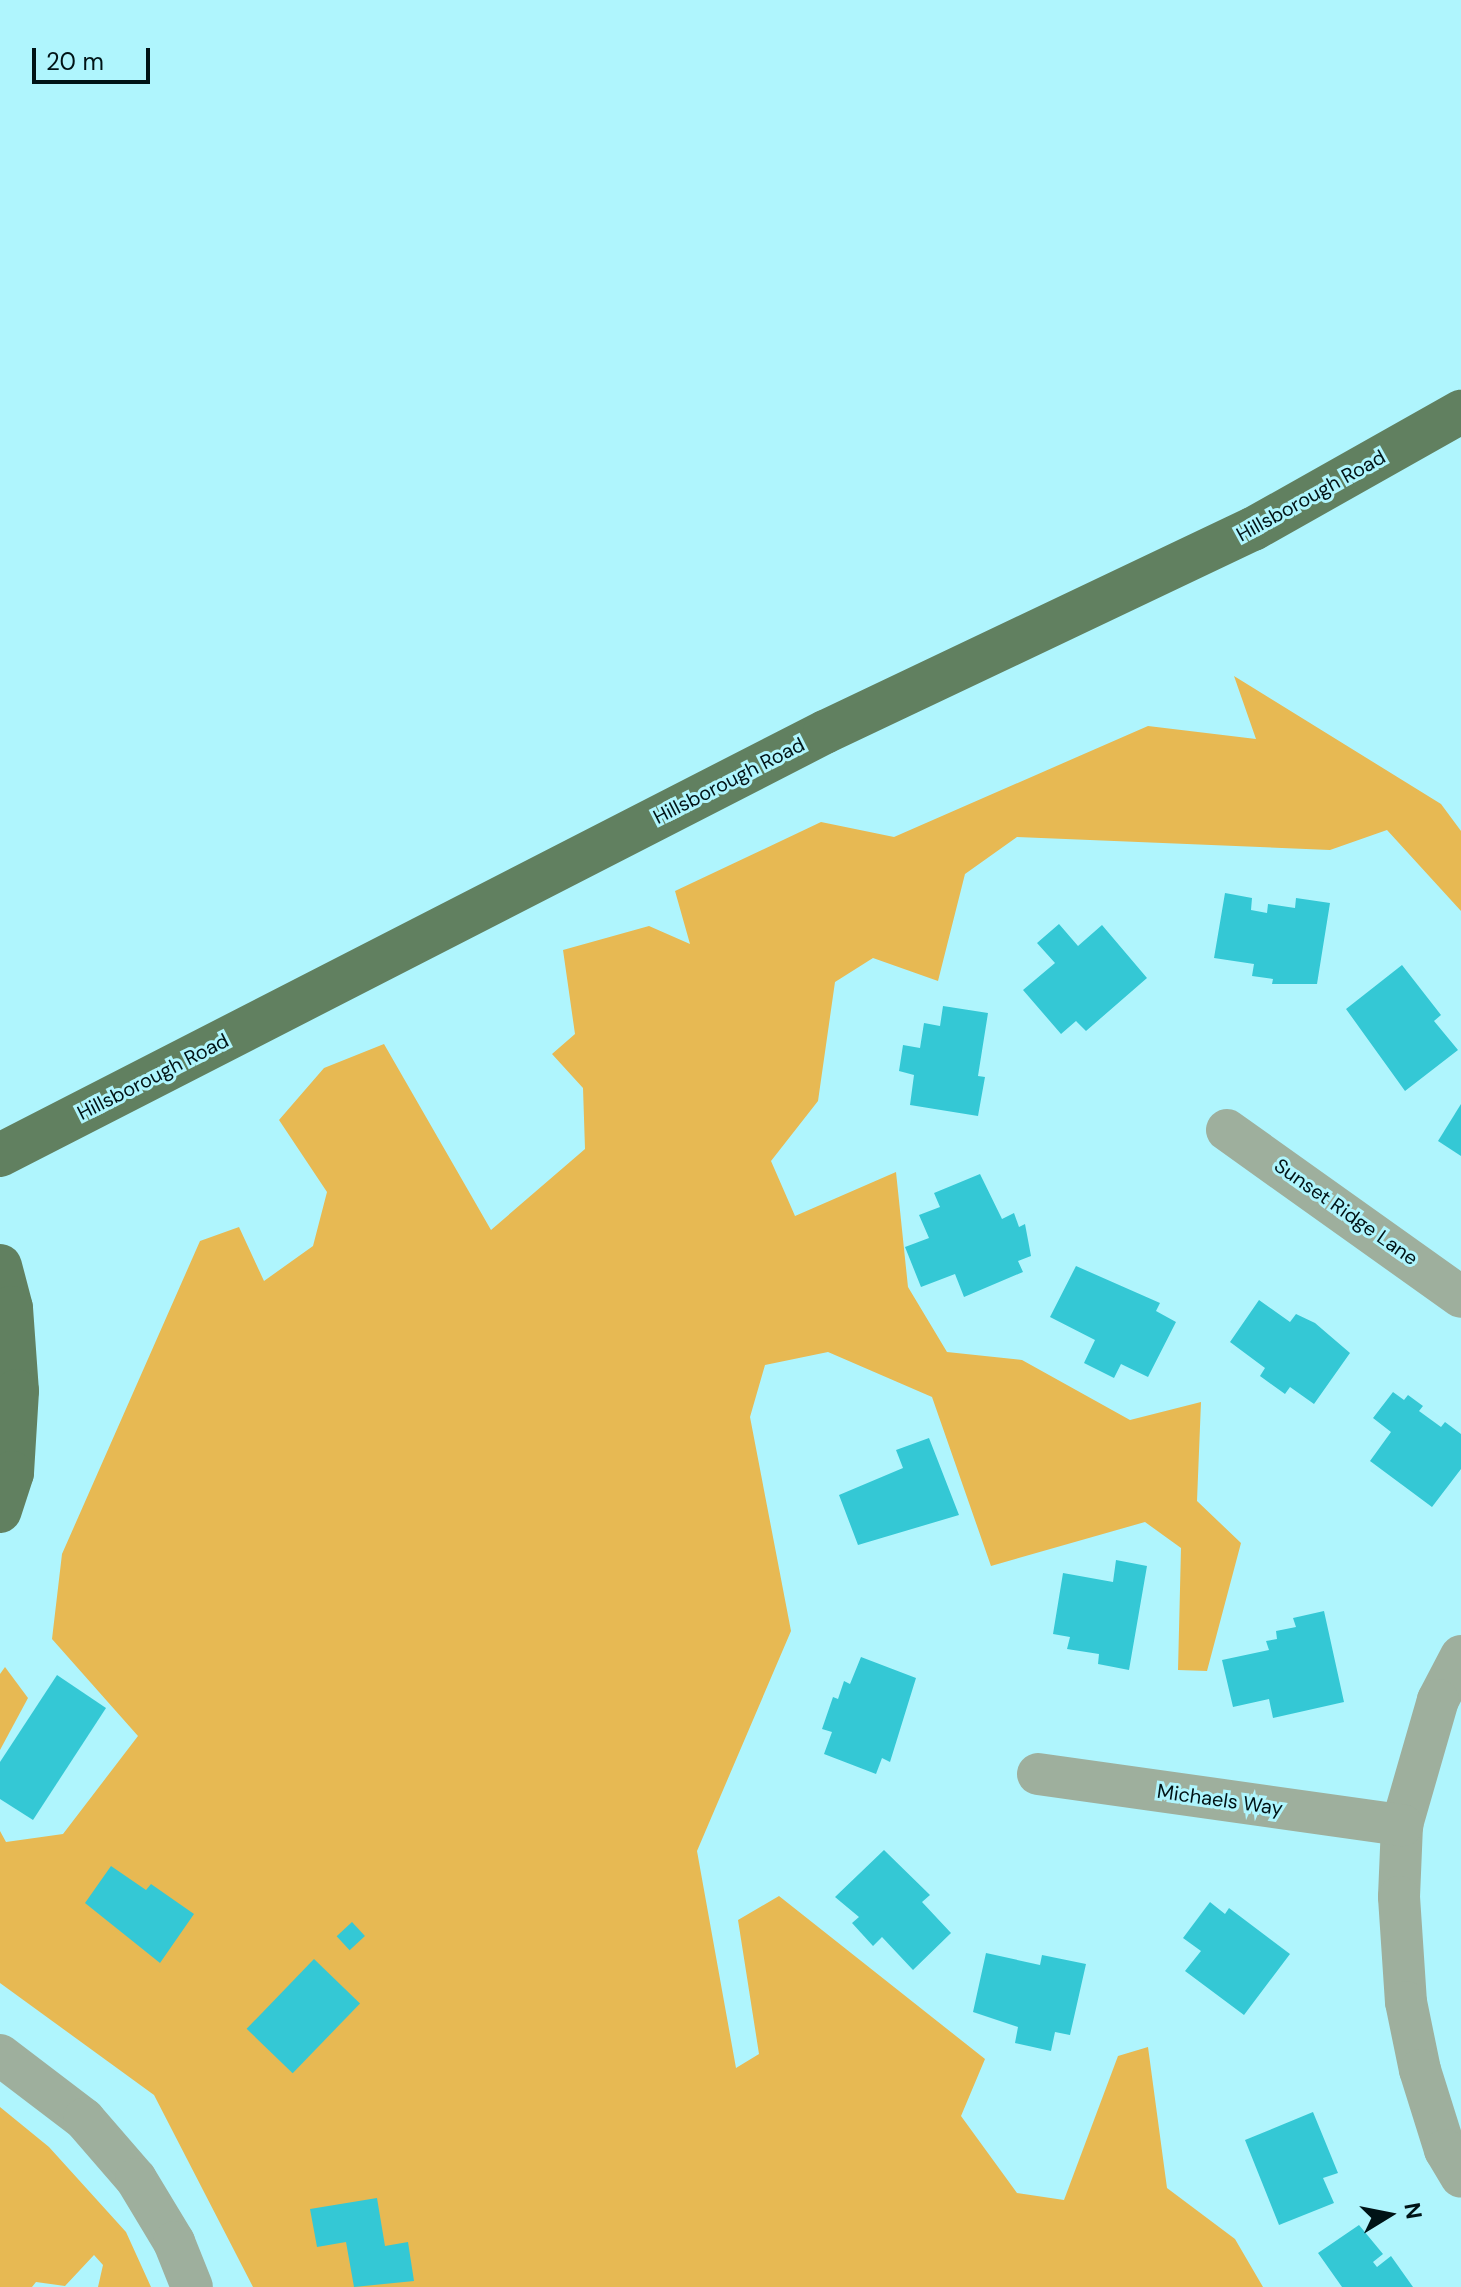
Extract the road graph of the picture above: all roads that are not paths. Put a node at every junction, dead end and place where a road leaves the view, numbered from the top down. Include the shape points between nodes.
1 (1461, 412) edge
2 (1227, 1130) dead end
3 (0, 1155) edge
4 (0, 1266) edge
5 (1461, 1297) edge
6 (0, 1511) edge
7 (1461, 1656) edge
8 (1038, 1774) dead end
9 (1402, 1825) junction
10 (0, 2055) edge
11 (1461, 2177) edge
12 (192, 2287) edge

1 - 3 main road, Hillsborough Road via 1253,529 825,732
2 - 5 street, Sunset Ridge Lane
4 - 6 main road via 11,1308 17,1391 12,1473
7 - 9 street via 1438,1700
8 - 9 street, Michaels Way
9 - 11 street via 1399,1897 1406,2002 1440,2137
10 - 12 street via 84,2119 136,2179 174,2242

